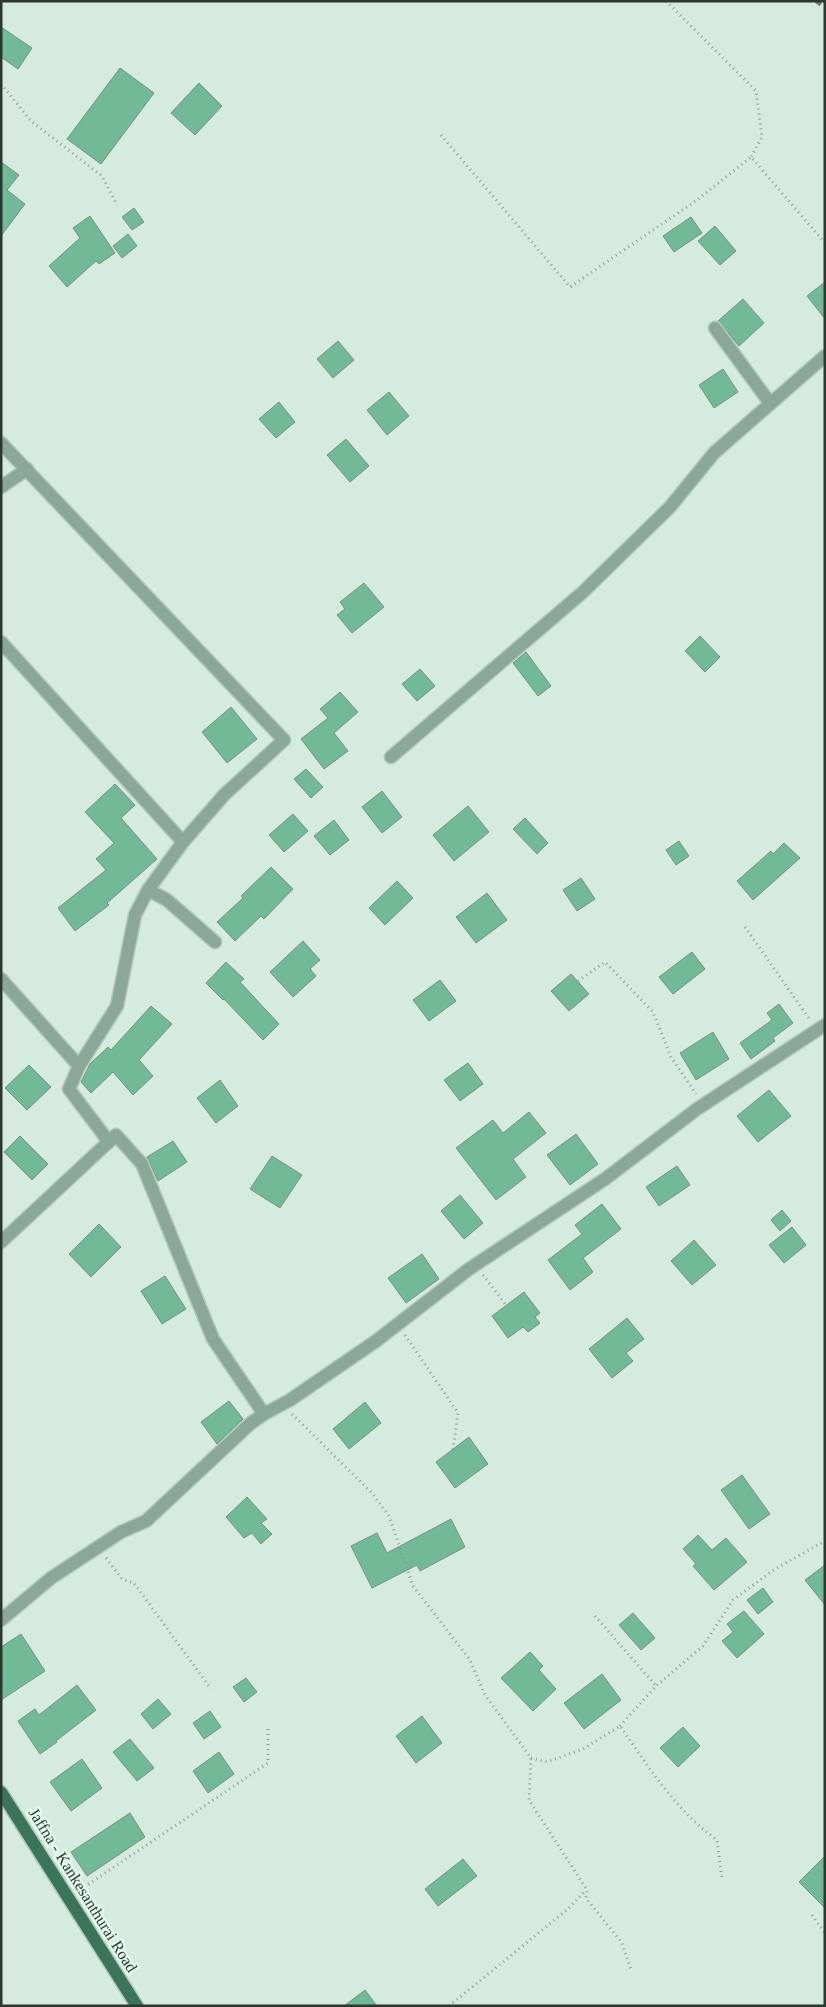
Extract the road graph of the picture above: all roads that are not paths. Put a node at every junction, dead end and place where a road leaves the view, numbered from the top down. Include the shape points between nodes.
1 (715, 328) dead end
2 (825, 356) edge
3 (770, 403) junction
4 (1, 443) edge
5 (26, 469) junction
6 (1, 487) edge
7 (1, 642) edge
8 (391, 757) dead end
9 (183, 842) junction
10 (148, 890) junction
11 (215, 942) dead end
12 (1, 979) edge
13 (821, 1028) edge
14 (79, 1066) junction
15 (109, 1142) junction
16 (1, 1242) edge
17 (264, 1414) junction
18 (1, 1620) edge
19 (1, 1792) edge
20 (137, 2006) edge

1 - 3 street
2 - 3 street
3 - 8 street via 714,452 670,507 583,592
4 - 5 street
5 - 6 street
5 - 9 street via 284,740 224,794
7 - 9 street
9 - 10 street
10 - 11 street via 167,900
10 - 14 street via 134,915 117,1006
12 - 14 street
13 - 17 street via 703,1105 605,1179 475,1265 397,1325
14 - 15 street via 69,1089
15 - 16 street
15 - 17 street via 116,1135 142,1164 213,1339
17 - 18 street via 146,1521 121,1532 51,1578
19 - 20 main road, Jaffna - Kankesanthurai Road

